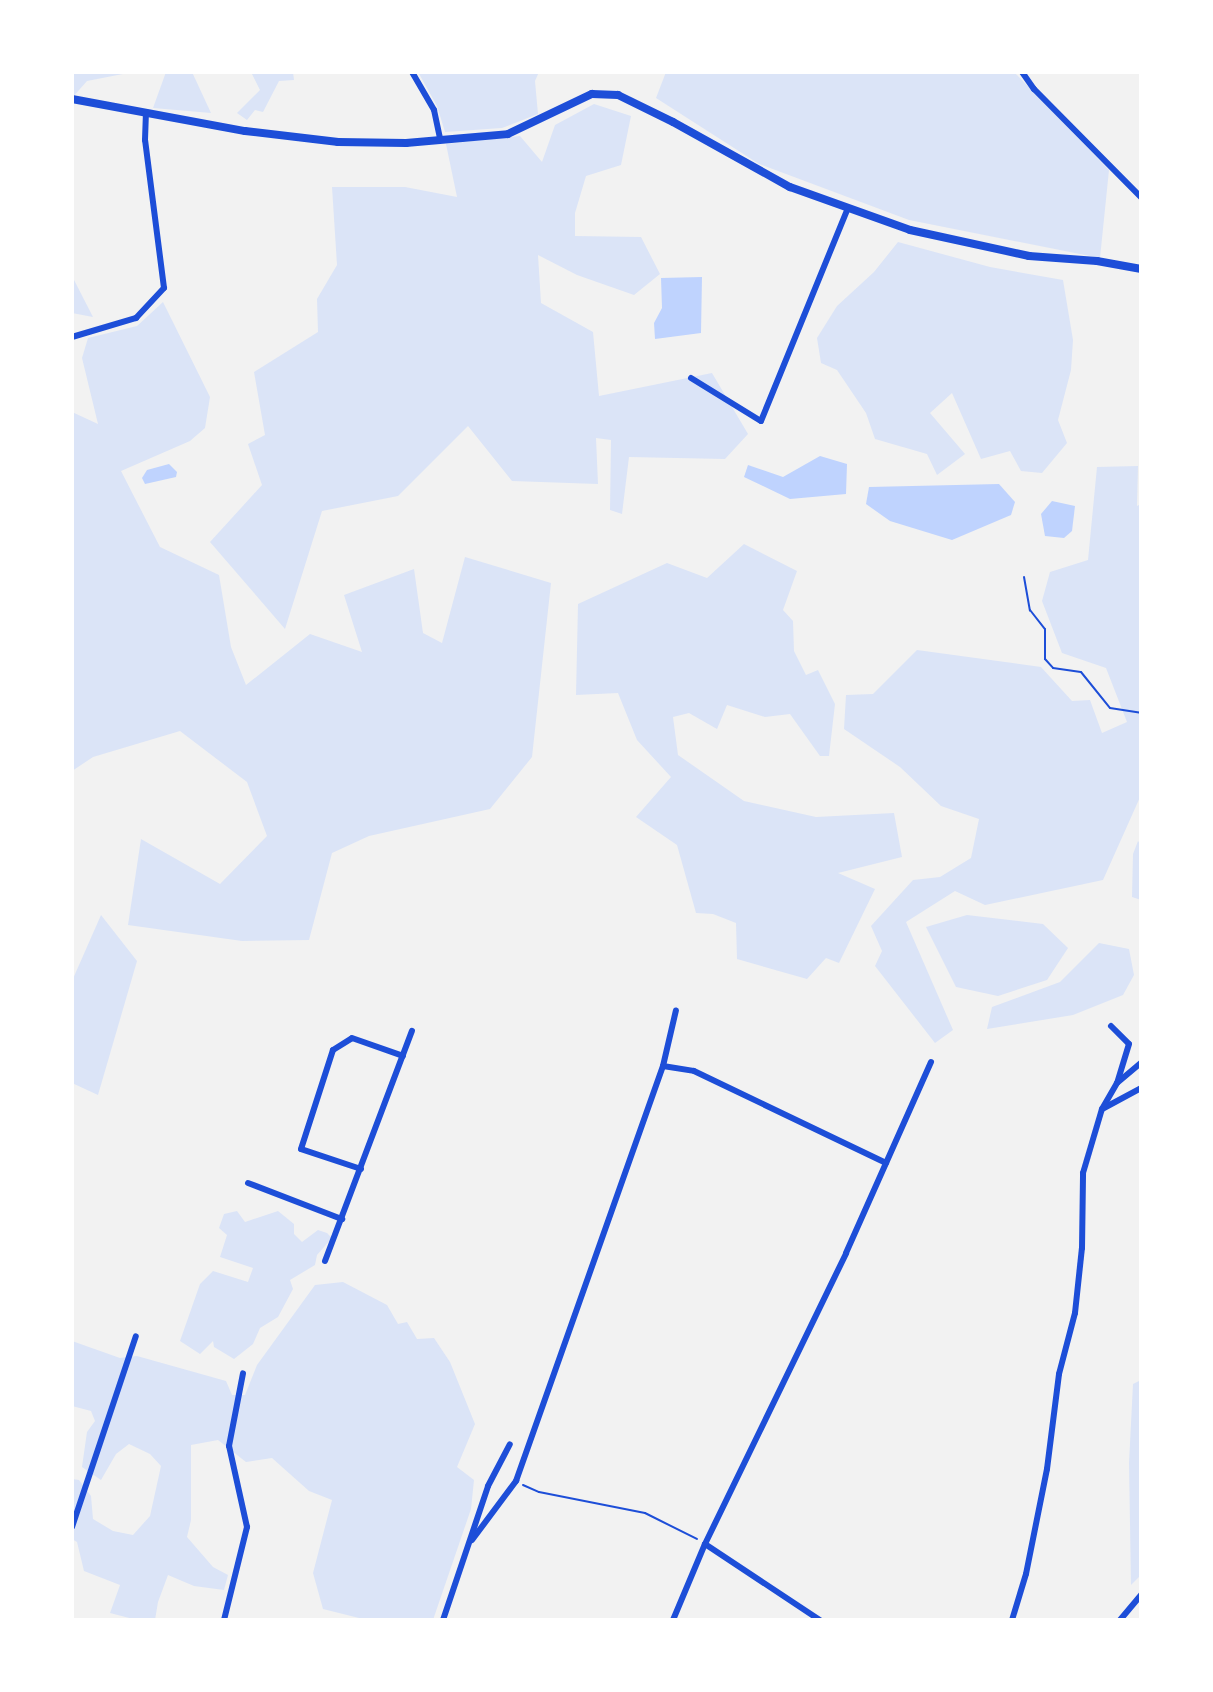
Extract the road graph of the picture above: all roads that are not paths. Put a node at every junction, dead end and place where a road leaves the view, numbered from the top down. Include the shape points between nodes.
1 (412, 72) edge
2 (1022, 72) edge
3 (72, 99) edge
4 (146, 112) junction
5 (440, 139) junction
6 (1141, 197) edge
7 (848, 208) junction
8 (1141, 269) edge
9 (72, 337) edge
10 (691, 378) dead end
11 (676, 1010) dead end
12 (1111, 1026) dead end
13 (412, 1031) dead end
14 (403, 1056) junction
15 (931, 1062) dead end
16 (1141, 1063) edge
17 (663, 1066) junction
18 (1117, 1083) junction
19 (1141, 1088) edge
20 (1102, 1109) junction
21 (886, 1163) junction
22 (361, 1169) junction
23 (248, 1183) dead end
24 (342, 1219) junction
25 (325, 1261) dead end
26 (136, 1336) dead end
27 (243, 1373) dead end
28 (510, 1444) dead end
29 (72, 1527) edge
30 (472, 1540) junction
31 (705, 1544) junction
32 (1141, 1595) edge
33 (224, 1620) edge
34 (443, 1620) edge
35 (673, 1620) edge
36 (820, 1620) edge
37 (1012, 1620) edge
38 (1120, 1620) edge

1 - 5 street via 434,110
2 - 6 street
3 - 4 street
4 - 5 street via 338,142
4 - 9 street via 145,140 164,288 136,318
5 - 7 street via 508,134 592,93 618,95 790,187
7 - 8 street via 910,230 1030,256
7 - 10 street via 761,421
11 - 17 street
12 - 18 street via 1122,1034 1130,1050
13 - 14 street
14 - 22 street
14 - 22 street via 352,1038 332,1051 301,1149
15 - 21 street
16 - 18 street
17 - 21 street via 695,1072
17 - 30 street via 516,1481
18 - 20 street
19 - 20 street
20 - 37 street via 1083,1173 1075,1313 1059,1374 1027,1574
21 - 31 street
22 - 24 street
23 - 24 street
24 - 25 street
26 - 29 street
27 - 33 street via 229,1446 247,1527
28 - 30 street via 488,1486
30 - 34 street
31 - 35 street
31 - 36 street
32 - 38 street

